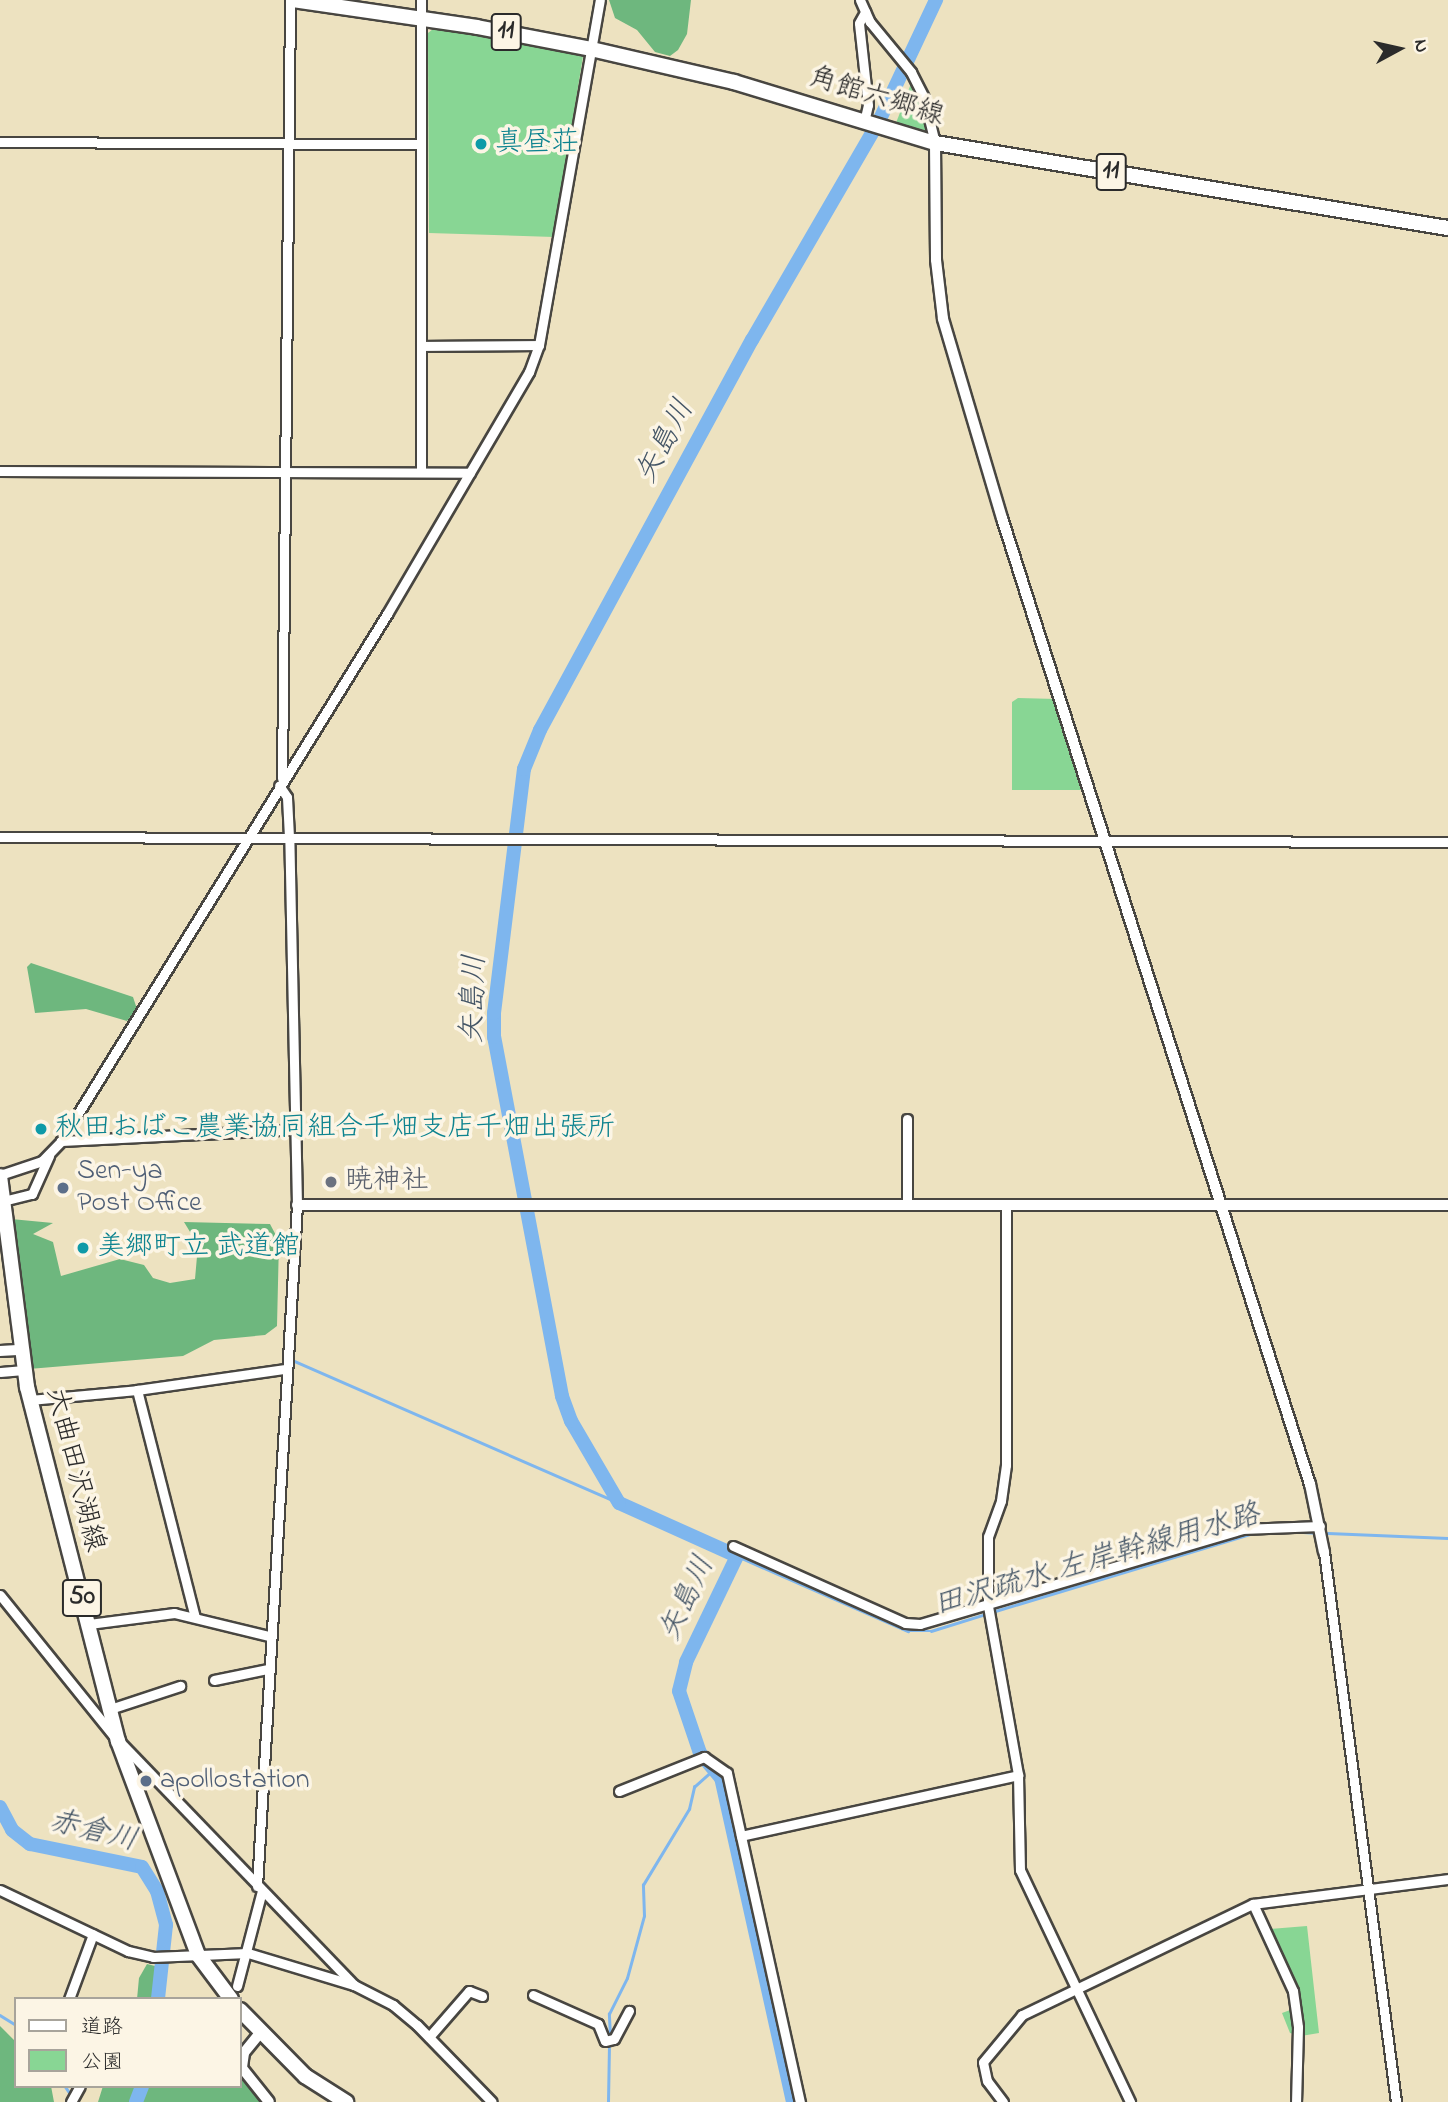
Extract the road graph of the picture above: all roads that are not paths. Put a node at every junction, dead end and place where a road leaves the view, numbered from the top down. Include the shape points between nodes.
1 (291, 0) edge
2 (421, 0) edge
3 (600, 0) edge
4 (860, 0) edge
5 (865, 12) junction
6 (421, 18) junction
7 (591, 49) junction
8 (871, 125) junction
9 (0, 142) edge
10 (287, 143) junction
11 (934, 143) junction
12 (421, 144) junction
13 (1448, 228) edge
14 (539, 345) junction
15 (421, 346) junction
16 (0, 471) edge
17 (421, 472) junction
18 (286, 473) junction
19 (470, 473) junction
20 (280, 782) junction
21 (0, 837) edge
22 (289, 837) junction
23 (246, 838) junction
24 (1105, 839) junction
25 (1448, 842) edge
26 (907, 1119) dead end
27 (296, 1129) junction
28 (61, 1141) junction
29 (51, 1152) junction
30 (0, 1176) edge
31 (3, 1201) junction
32 (1220, 1203) junction
33 (907, 1204) junction
34 (1006, 1204) junction
35 (297, 1205) junction
36 (1448, 1205) edge
37 (22, 1350) junction
38 (0, 1351) edge
39 (284, 1368) junction
40 (24, 1370) junction
41 (0, 1372) edge
42 (137, 1390) junction
43 (30, 1400) junction
44 (1320, 1526) junction
45 (733, 1546) dead end
46 (1324, 1552) joint
47 (0, 1595) edge
48 (988, 1606) junction
49 (195, 1617) junction
50 (89, 1623) junction
51 (268, 1636) junction
52 (267, 1669) junction
53 (214, 1680) dead end
54 (180, 1686) dead end
55 (110, 1709) junction
56 (118, 1741) junction
57 (1018, 1775) junction
58 (619, 1791) dead end
59 (741, 1836) junction
60 (1448, 1879) edge
61 (260, 1889) junction
62 (0, 1890) edge
63 (1369, 1890) junction
64 (1253, 1904) junction
65 (93, 1934) junction
66 (248, 1953) junction
67 (198, 1955) junction
68 (354, 1985) junction
69 (1076, 1988) junction
70 (234, 1992) edge
71 (533, 1995) dead end
72 (482, 1996) dead end
73 (70, 1997) edge
74 (629, 2011) dead end
75 (242, 2012) edge
76 (260, 2033) junction
77 (429, 2037) junction
78 (270, 2102) edge
79 (346, 2102) edge
80 (492, 2102) edge
81 (800, 2102) edge
82 (1003, 2102) edge
83 (1130, 2102) edge
84 (1296, 2102) edge
85 (1396, 2102) edge

1 - 6 main road, 角館六郷線 / 11
1 - 10 street
2 - 6 street
3 - 7 street
4 - 5 street
5 - 8 street via 859,23
5 - 11 street via 911,72 924,98
6 - 7 main road, 角館六郷線 / 11
6 - 12 street
7 - 8 main road, 角館六郷線 / 11 via 734,82
7 - 14 street
8 - 11 main road, 角館六郷線 / 11
9 - 10 street
10 - 12 street
10 - 18 street
11 - 13 main road, 角館六郷線 / 11
11 - 24 street via 936,260 943,320
12 - 15 street
14 - 15 street
14 - 19 street via 529,372
15 - 17 street
16 - 18 street
17 - 18 street
17 - 19 street
18 - 20 street
19 - 20 street
20 - 22 street via 287,797
20 - 23 street
21 - 23 street
22 - 23 street
22 - 24 street
22 - 27 street
23 - 28 street
24 - 25 street
24 - 32 street
26 - 33 street
27 - 28 street
27 - 35 street
28 - 29 street
29 - 30 street via 42,1161
29 - 31 street via 32,1194
30 - 31 main road, 大曲田沢湖線 / 50
31 - 37 main road, 大曲田沢湖線 / 50
32 - 34 street
32 - 36 street
32 - 44 street
33 - 34 street
33 - 35 street
34 - 48 street via 1006,1465 1001,1501 988,1536
35 - 39 street
37 - 38 street
37 - 40 main road, 大曲田沢湖線 / 50
39 - 42 street
39 - 51 street
40 - 41 street
40 - 43 main road, 大曲田沢湖線 / 50
42 - 43 street
42 - 49 street
43 - 50 main road, 大曲田沢湖線 / 50
44 - 46 street
44 - 48 street via 1242,1529
45 - 48 street via 905,1623 931,1623
46 - 63 street
47 - 56 street
48 - 57 street
49 - 50 street via 152,1613
49 - 51 street
50 - 55 main road, 大曲田沢湖線 / 50
51 - 52 street
52 - 53 street
52 - 61 street
54 - 55 street
55 - 56 main road, 大曲田沢湖線 / 50
56 - 61 street
56 - 67 main road, 大曲田沢湖線 / 50
57 - 59 street
57 - 69 street via 1020,1870
58 - 59 street via 700,1758 727,1773
59 - 81 street
60 - 63 street
61 - 66 street
61 - 68 street
62 - 65 street
63 - 64 street
63 - 85 street
64 - 69 street
64 - 84 street via 1293,1991 1298,2027
65 - 67 street via 153,1956
65 - 73 street
66 - 67 street
66 - 68 street
66 - 70 street
67 - 70 main road, 大曲田沢湖線 / 50
68 - 77 street via 393,2005
69 - 82 street via 1013,2021 986,2053 982,2071
69 - 83 street
71 - 74 street via 598,2024 609,2041
72 - 77 street via 469,1991
75 - 76 main road
76 - 78 street via 244,2053 242,2068
76 - 79 main road via 305,2076
77 - 80 street

